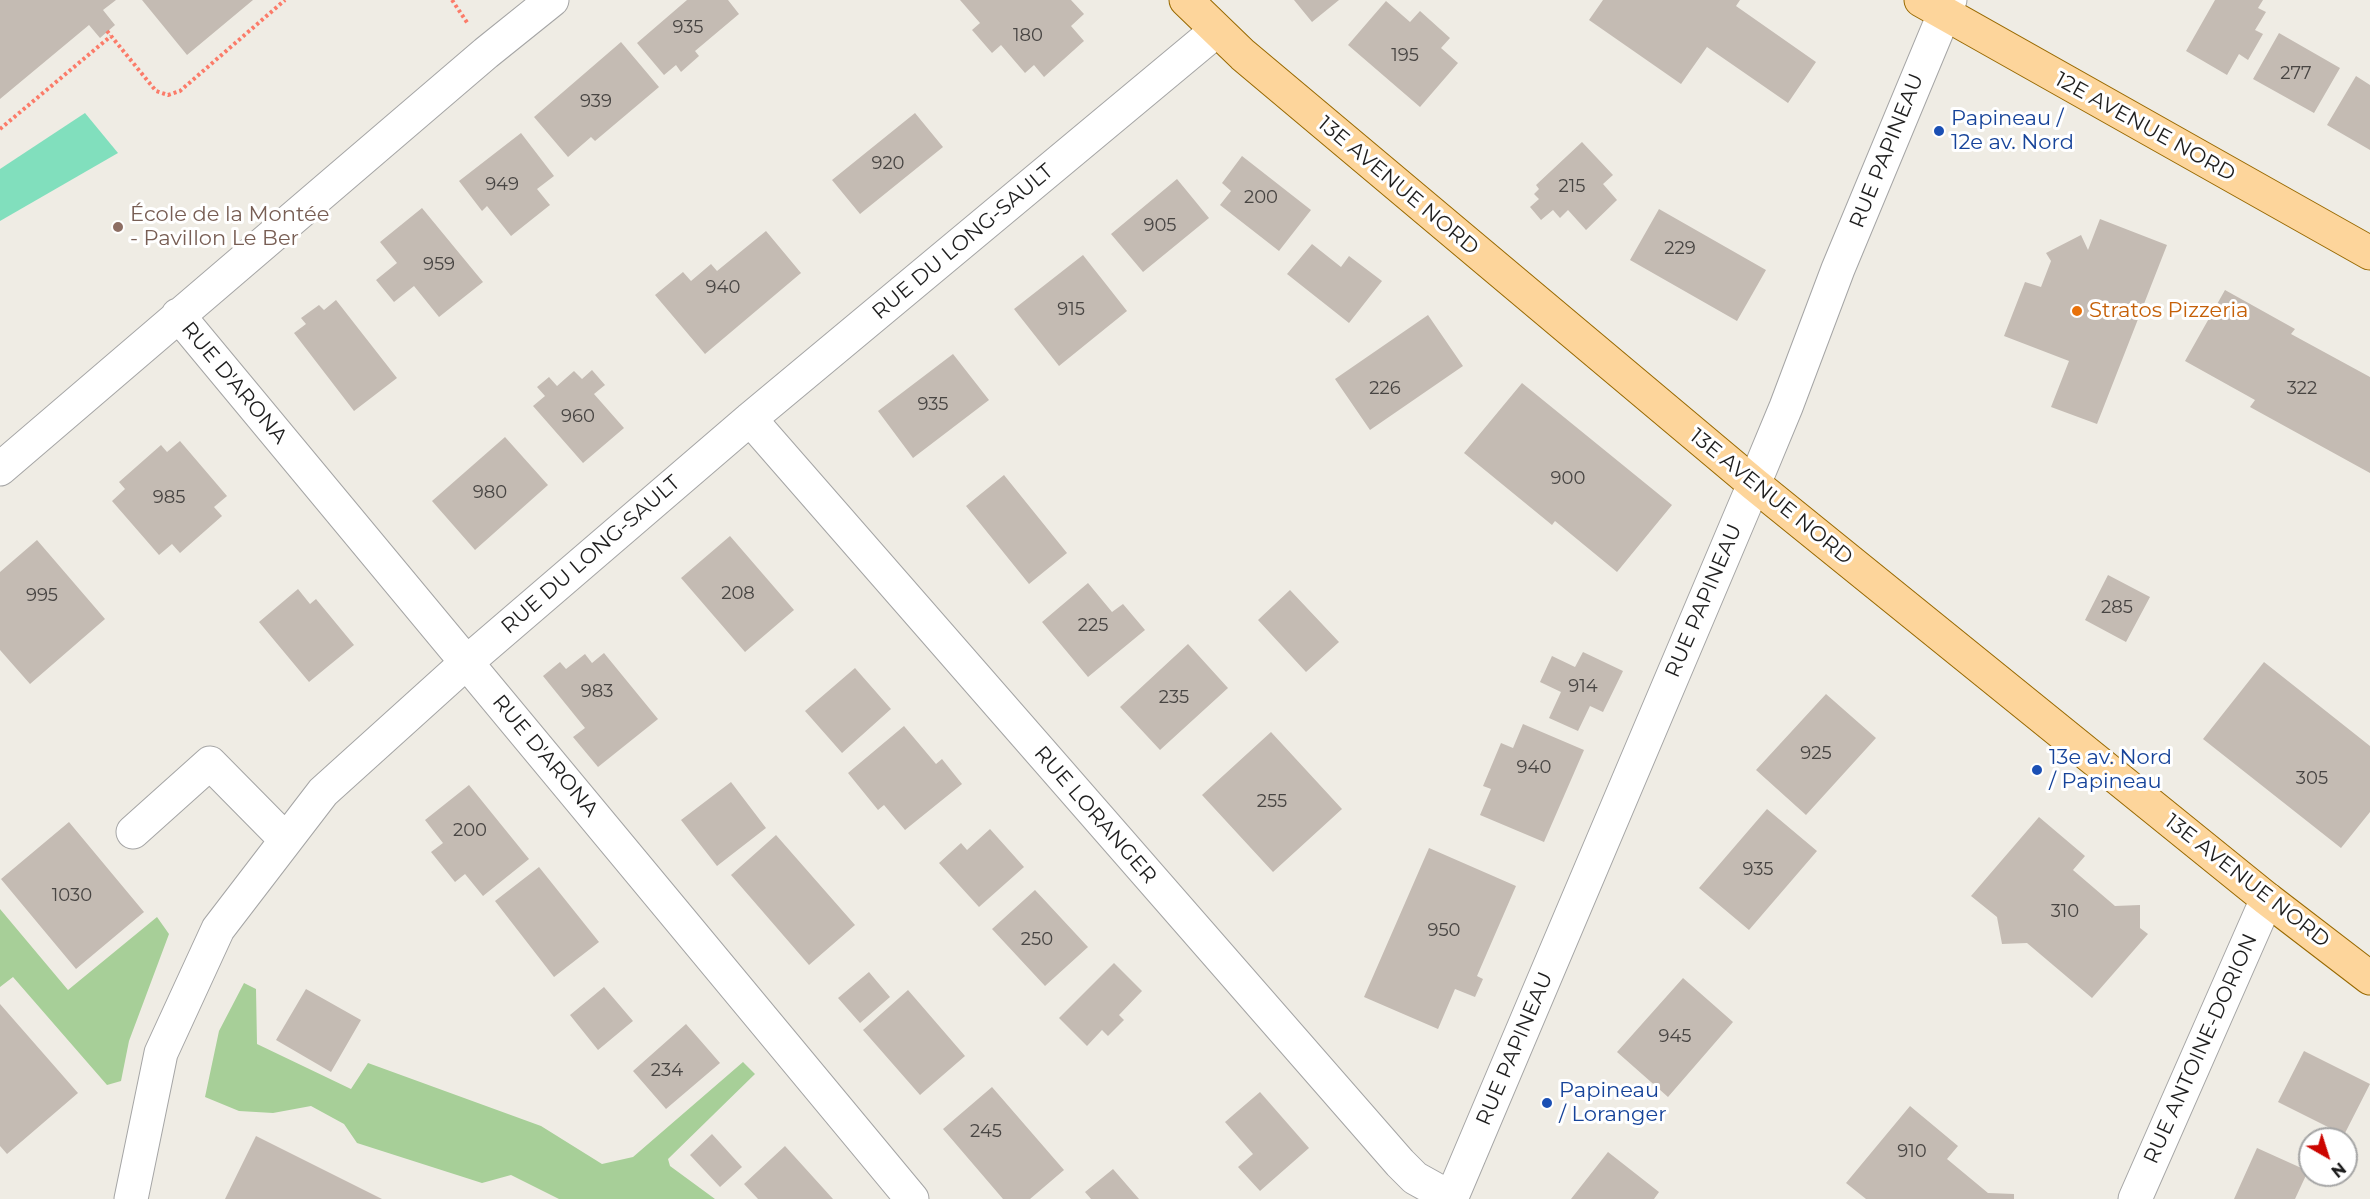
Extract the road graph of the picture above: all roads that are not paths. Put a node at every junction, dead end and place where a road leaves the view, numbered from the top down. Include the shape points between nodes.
1 (552, 0) edge
2 (1186, 0) edge
3 (1938, 4) edge
4 (1216, 31) junction
5 (2370, 253) edge
6 (177, 315) junction
7 (750, 419) junction
8 (0, 469) edge
9 (1754, 484) junction
10 (467, 662) junction
11 (133, 832) dead end
12 (286, 840) junction
13 (2267, 899) junction
14 (2370, 978) edge
15 (131, 1199) edge
16 (912, 1199) edge
17 (1451, 1199) edge
18 (2135, 1199) edge

1 - 6 street
2 - 4 main road, 13E AVENUE NORD
3 - 5 main road, 12E AVENUE NORD
3 - 9 street, RUE PAPINEAU
4 - 7 street, RUE DU LONG-SAULT
4 - 9 main road, 13E AVENUE NORD
6 - 8 street
6 - 10 street, RUE D'ARONA
7 - 10 street, RUE DU LONG-SAULT
7 - 17 street, RUE LORANGER via 1400,1163 1415,1178
9 - 13 main road, 13E AVENUE NORD
9 - 17 street, RUE PAPINEAU
10 - 12 street, RUE DU LONG-SAULT via 323,792
10 - 16 street, RUE D'ARONA
11 - 12 street via 210,763
12 - 15 street, RUE DU LONG-SAULT via 218,929 161,1053
13 - 14 main road, 13E AVENUE NORD
13 - 18 street, RUE ANTOINE-DORION

